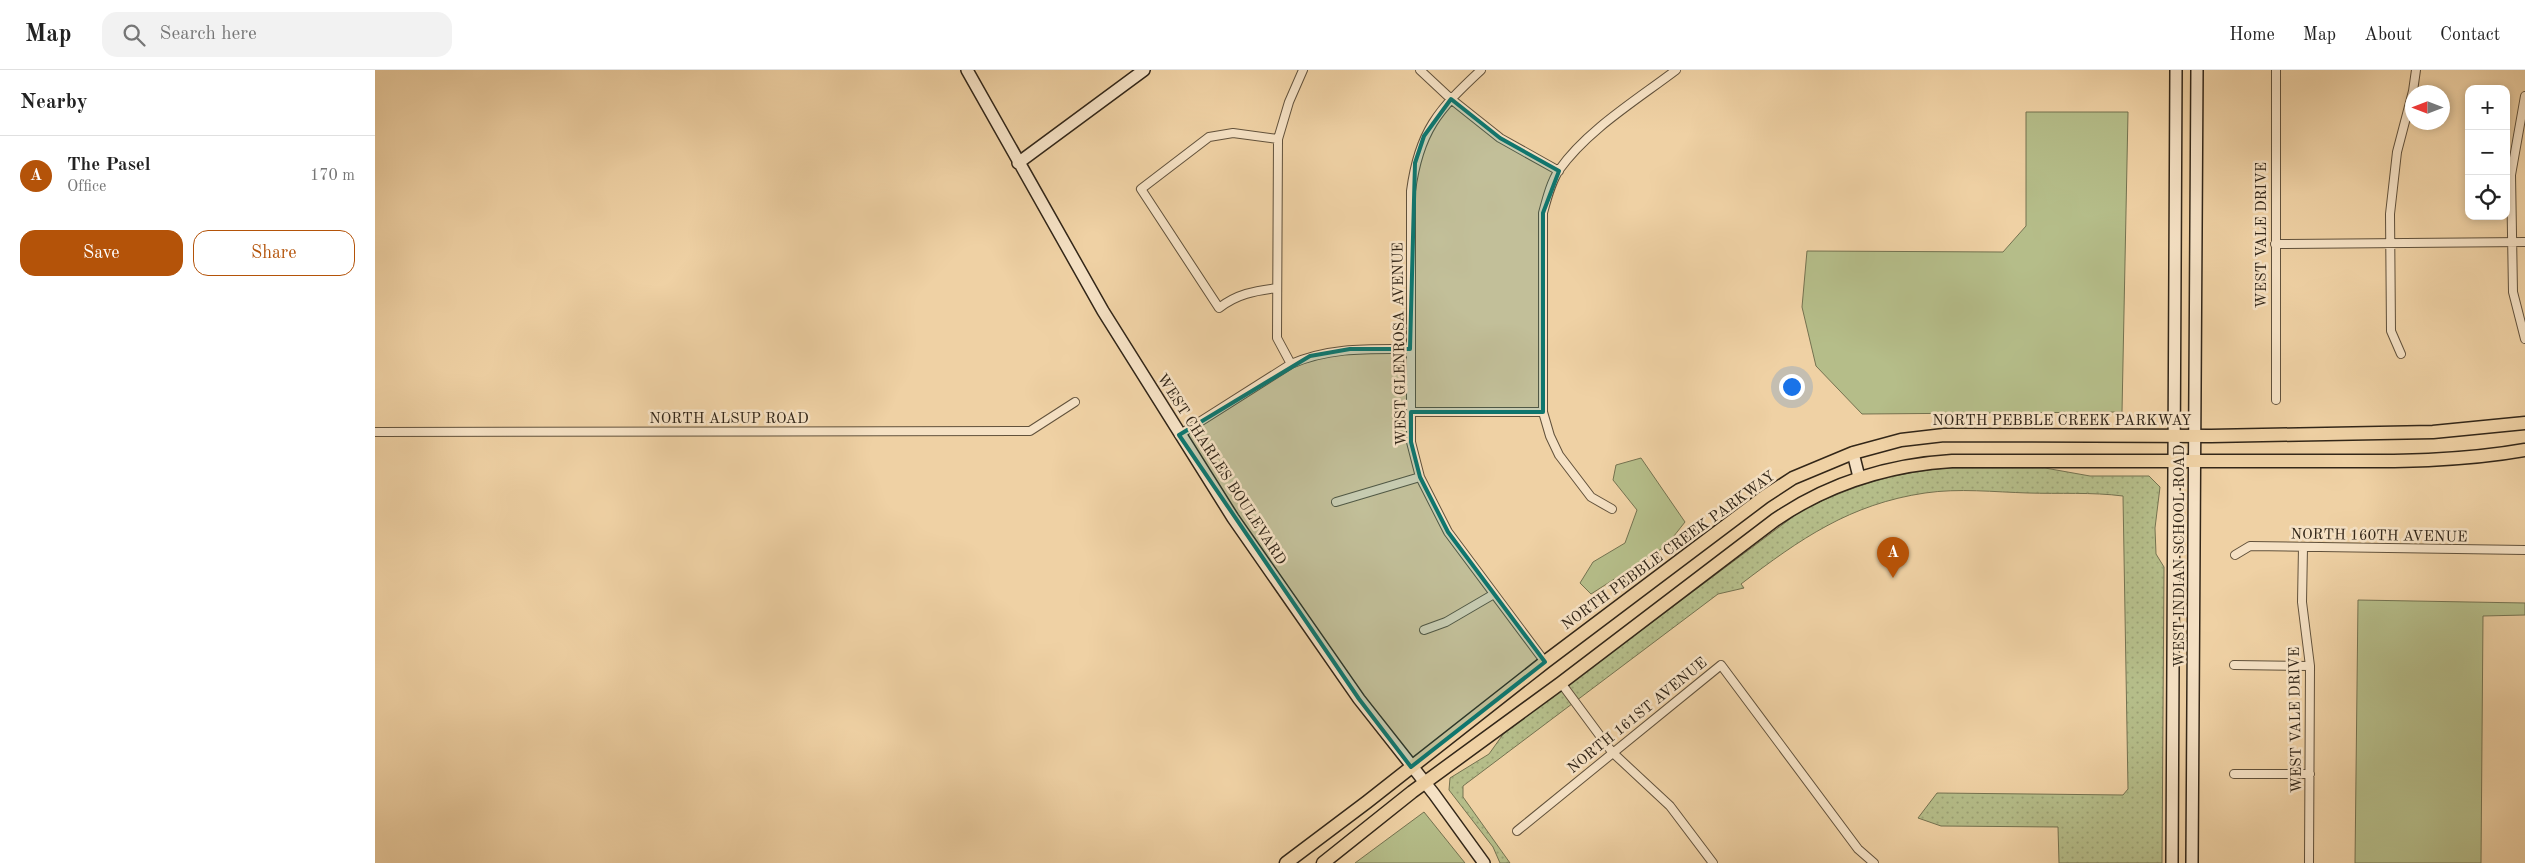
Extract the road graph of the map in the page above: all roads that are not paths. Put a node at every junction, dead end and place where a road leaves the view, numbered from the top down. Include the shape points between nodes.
1 (967, 70) edge
2 (1144, 70) edge
3 (1303, 70) edge
4 (1421, 70) edge
5 (1481, 70) edge
6 (1676, 70) edge
7 (2176, 70) edge
8 (2197, 70) edge
9 (2276, 70) edge
10 (2416, 70) edge
11 (2525, 96) edge
12 (1451, 98) junction
13 (1278, 139) junction
14 (1018, 163) junction
15 (1559, 171) junction
16 (2391, 242) junction
17 (2512, 242) junction
18 (2525, 242) edge
19 (2275, 244) junction
20 (1277, 288) junction
21 (2525, 339) edge
22 (1410, 349) junction
23 (2401, 354) dead end
24 (1291, 364) junction
25 (2276, 400) dead end
26 (1075, 402) dead end
27 (1411, 412) junction
28 (1543, 412) junction
29 (2525, 423) edge
30 (375, 432) edge
31 (1179, 435) junction
32 (2174, 436) junction
33 (2195, 436) junction
34 (2525, 450) edge
35 (1853, 453) junction
36 (2174, 462) junction
37 (2195, 462) junction
38 (1420, 477) junction
39 (1859, 477) junction
40 (1336, 502) dead end
41 (1612, 509) dead end
42 (2303, 548) junction
43 (2525, 550) edge
44 (2235, 555) dead end
45 (1494, 594) junction
46 (1424, 630) dead end
47 (1545, 662) junction
48 (2234, 665) dead end
49 (2310, 666) junction
50 (1561, 683) junction
51 (1612, 752) junction
52 (1411, 767) junction
53 (2234, 774) dead end
54 (2310, 774) junction
55 (1425, 783) junction
56 (1517, 831) dead end
57 (1710, 862) edge
58 (1286, 863) edge
59 (1323, 863) edge
60 (1484, 863) edge
61 (1874, 863) edge
62 (2172, 863) edge
63 (2192, 863) edge
64 (2309, 863) edge

1 - 14 main road, WEST CHARLES BOULEVARD
2 - 14 main road
3 - 13 street
4 - 12 street
5 - 12 street, WEST GLENROSA AVENUE
6 - 15 street via 1590,136
7 - 32 main road, WEST INDIAN SCHOOL ROAD
8 - 33 main road, WEST INDIAN SCHOOL ROAD
9 - 19 street, WEST VALE DRIVE
10 - 16 street via 2395,162 2389,214
11 - 17 street via 2511,176
12 - 15 street via 1500,138
12 - 22 street, WEST GLENROSA AVENUE via 1424,136 1415,163 1411,191
13 - 20 street
13 - 20 street via 1233,133 1209,137 1141,189 1219,308 1231,298 1249,291
14 - 31 main road, WEST CHARLES BOULEVARD
15 - 28 street via 1543,213
16 - 17 street
16 - 19 street
16 - 23 street via 2391,331
17 - 18 street
17 - 21 street via 2513,292
19 - 25 street, WEST VALE DRIVE
20 - 24 street via 1277,338
22 - 24 street via 1329,352
22 - 27 street, WEST GLENROSA AVENUE
24 - 31 street
26 - 30 street, NORTH ALSUP ROAD via 1030,431
27 - 28 street
27 - 38 street, WEST GLENROSA AVENUE via 1411,442
28 - 41 street via 1559,455 1591,497
29 - 33 main road, NORTH PEBBLE CREEK PARKWAY via 2433,432
31 - 52 main road, WEST CHARLES BOULEVARD via 1359,699
32 - 33 main road, NORTH PEBBLE CREEK PARKWAY
32 - 35 main road, NORTH PEBBLE CREEK PARKWAY via 1944,435 1894,441
32 - 36 main road, WEST INDIAN SCHOOL ROAD
33 - 37 main road, WEST INDIAN SCHOOL ROAD
34 - 37 main road via 2448,458
35 - 39 main road
35 - 47 main road, NORTH PEBBLE CREEK PARKWAY via 1793,478 1764,497
36 - 37 main road
36 - 39 main road via 1952,461 1910,465
36 - 62 main road, WEST INDIAN SCHOOL ROAD
37 - 63 main road, WEST INDIAN SCHOOL ROAD
38 - 40 street
38 - 45 street, WEST GLENROSA AVENUE via 1448,532
39 - 50 main road via 1809,498 1775,520
42 - 43 street, NORTH 160TH AVENUE
42 - 44 street, NORTH 160TH AVENUE via 2250,546
42 - 49 street, WEST VALE DRIVE via 2302,602
45 - 46 street via 1446,622
45 - 47 street, WEST GLENROSA AVENUE
47 - 52 main road, NORTH PEBBLE CREEK PARKWAY
48 - 49 street
49 - 54 street, WEST VALE DRIVE
50 - 51 street
50 - 55 main road
51 - 56 street, NORTH 161ST AVENUE
51 - 57 street via 1670,806
51 - 61 street, NORTH 161ST AVENUE via 1721,665 1858,849
52 - 55 main road, WEST CHARLES BOULEVARD
52 - 58 main road, NORTH PEBBLE CREEK PARKWAY
53 - 54 street
54 - 64 street, WEST VALE DRIVE
55 - 59 main road
55 - 60 main road, WEST CHARLES BOULEVARD

